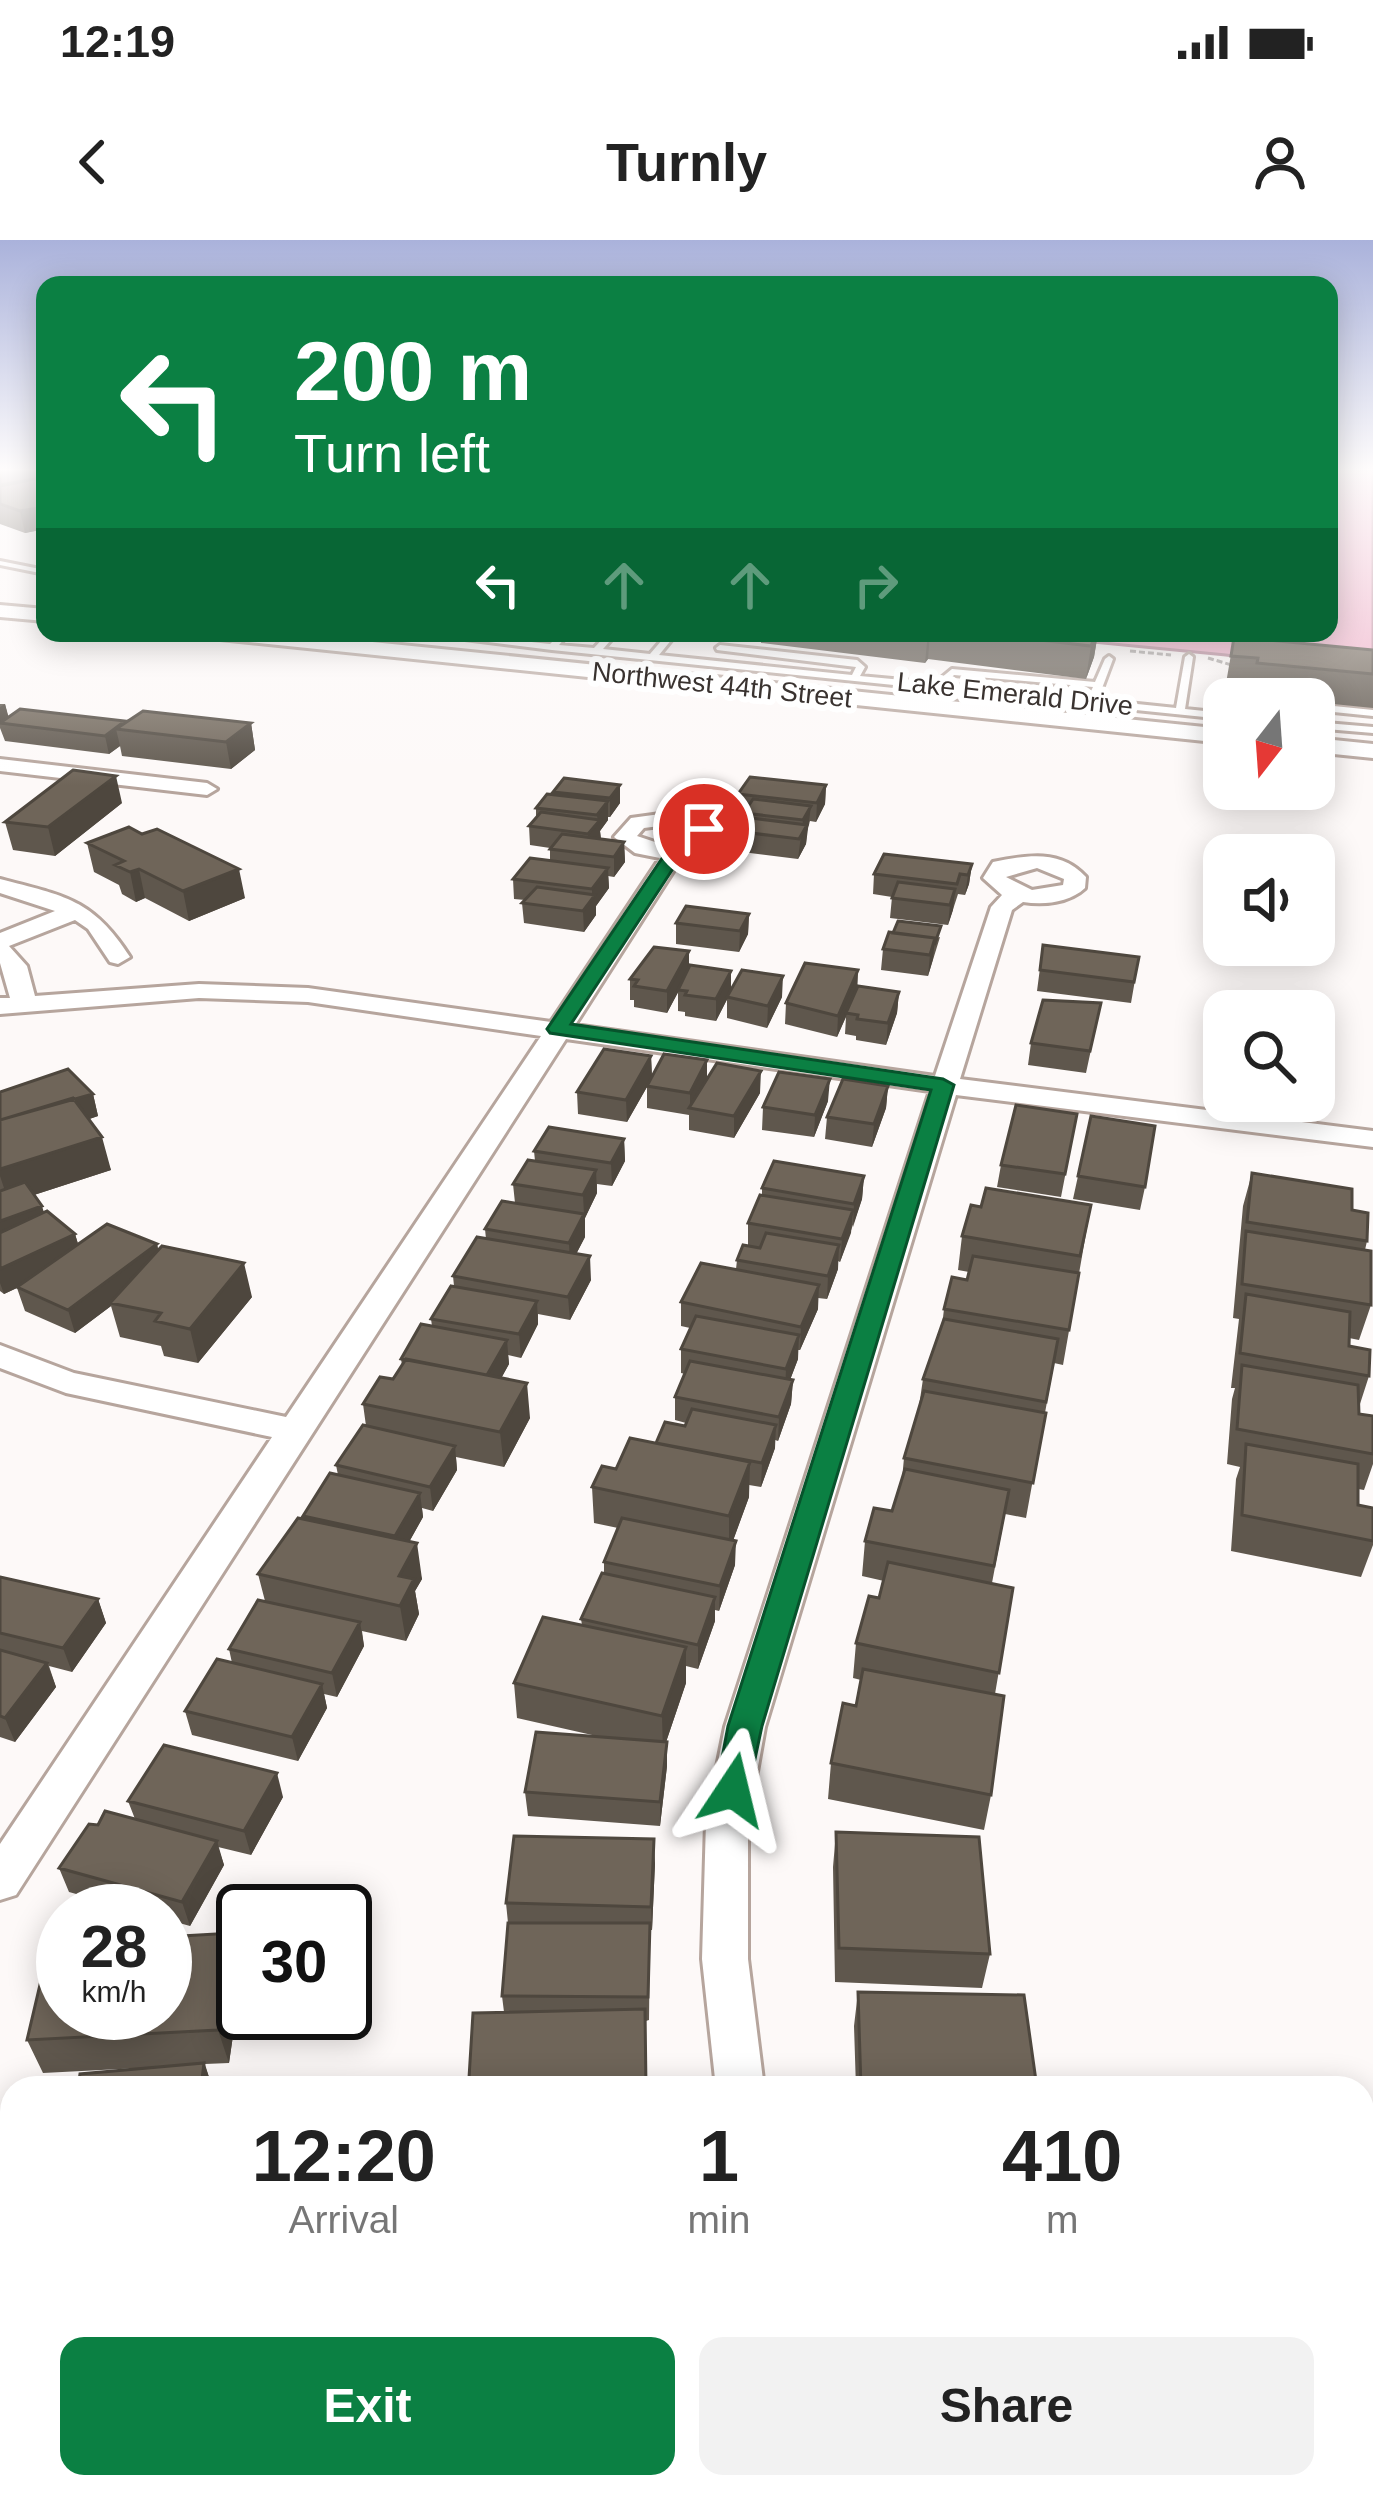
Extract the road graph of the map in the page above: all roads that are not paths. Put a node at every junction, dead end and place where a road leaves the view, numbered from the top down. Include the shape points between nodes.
1 (0, 611) edge
2 (36, 614) edge
3 (308, 642) edge
4 (512, 642) edge
5 (556, 642) edge
6 (604, 642) edge
7 (665, 642) edge
8 (725, 642) edge
9 (552, 646) junction
10 (720, 648) junction
11 (596, 651) junction
12 (652, 657) junction
13 (1189, 657) dead end
14 (1109, 658) dead end
15 (707, 662) junction
16 (854, 678) junction
17 (1098, 685) junction
18 (938, 686) junction
19 (1092, 702) junction
20 (1335, 709) edge
21 (1180, 711) junction
22 (1373, 713) edge
23 (1203, 714) edge
24 (1335, 731) edge
25 (1203, 734) edge
26 (1369, 742) edge
27 (1335, 744) edge
28 (0, 765) edge
29 (70, 774) junction
30 (207, 789) dead end
31 (44, 793) edge
32 (675, 852) dead end
33 (0, 886) edge
34 (1018, 894) dead end
35 (77, 910) junction
36 (0, 945) edge
37 (118, 957) dead end
38 (12, 1004) edge
39 (558, 1029) junction
40 (943, 1085) junction
41 (1373, 1139) edge
42 (0, 1356) edge
43 (292, 1430) junction
44 (0, 1881) edge
45 (739, 2076) edge

1 - 2 street
3 - 25 street, Northwest 44th Street
4 - 9 lane, Lake Emerald Drive
5 - 9 lane
6 - 11 lane
7 - 12 lane
8 - 10 lane
9 - 11 lane, Lake Emerald Drive
10 - 15 lane
10 - 16 lane via 857,663
11 - 12 lane, Lake Emerald Drive
12 - 15 lane, Lake Emerald Drive
13 - 21 lane
14 - 17 lane
15 - 16 lane, Lake Emerald Drive
16 - 18 lane, Lake Emerald Drive
17 - 18 lane via 952,672
17 - 19 lane
18 - 19 lane, Lake Emerald Drive
19 - 21 lane, Lake Emerald Drive
20 - 22 lane
21 - 23 lane, Lake Emerald Drive
24 - 26 lane
26 - 27 street
28 - 29 street
29 - 30 street
29 - 31 street
32 - 39 street
33 - 35 street
34 - 40 street via 1002,907
35 - 36 street
35 - 37 street
36 - 38 street via 21,976
38 - 39 street via 199,992 308,995
39 - 40 street
39 - 43 street
40 - 41 street
40 - 45 street via 745,1726 727,1822 725,1936
42 - 43 street via 66,1382
43 - 44 street

